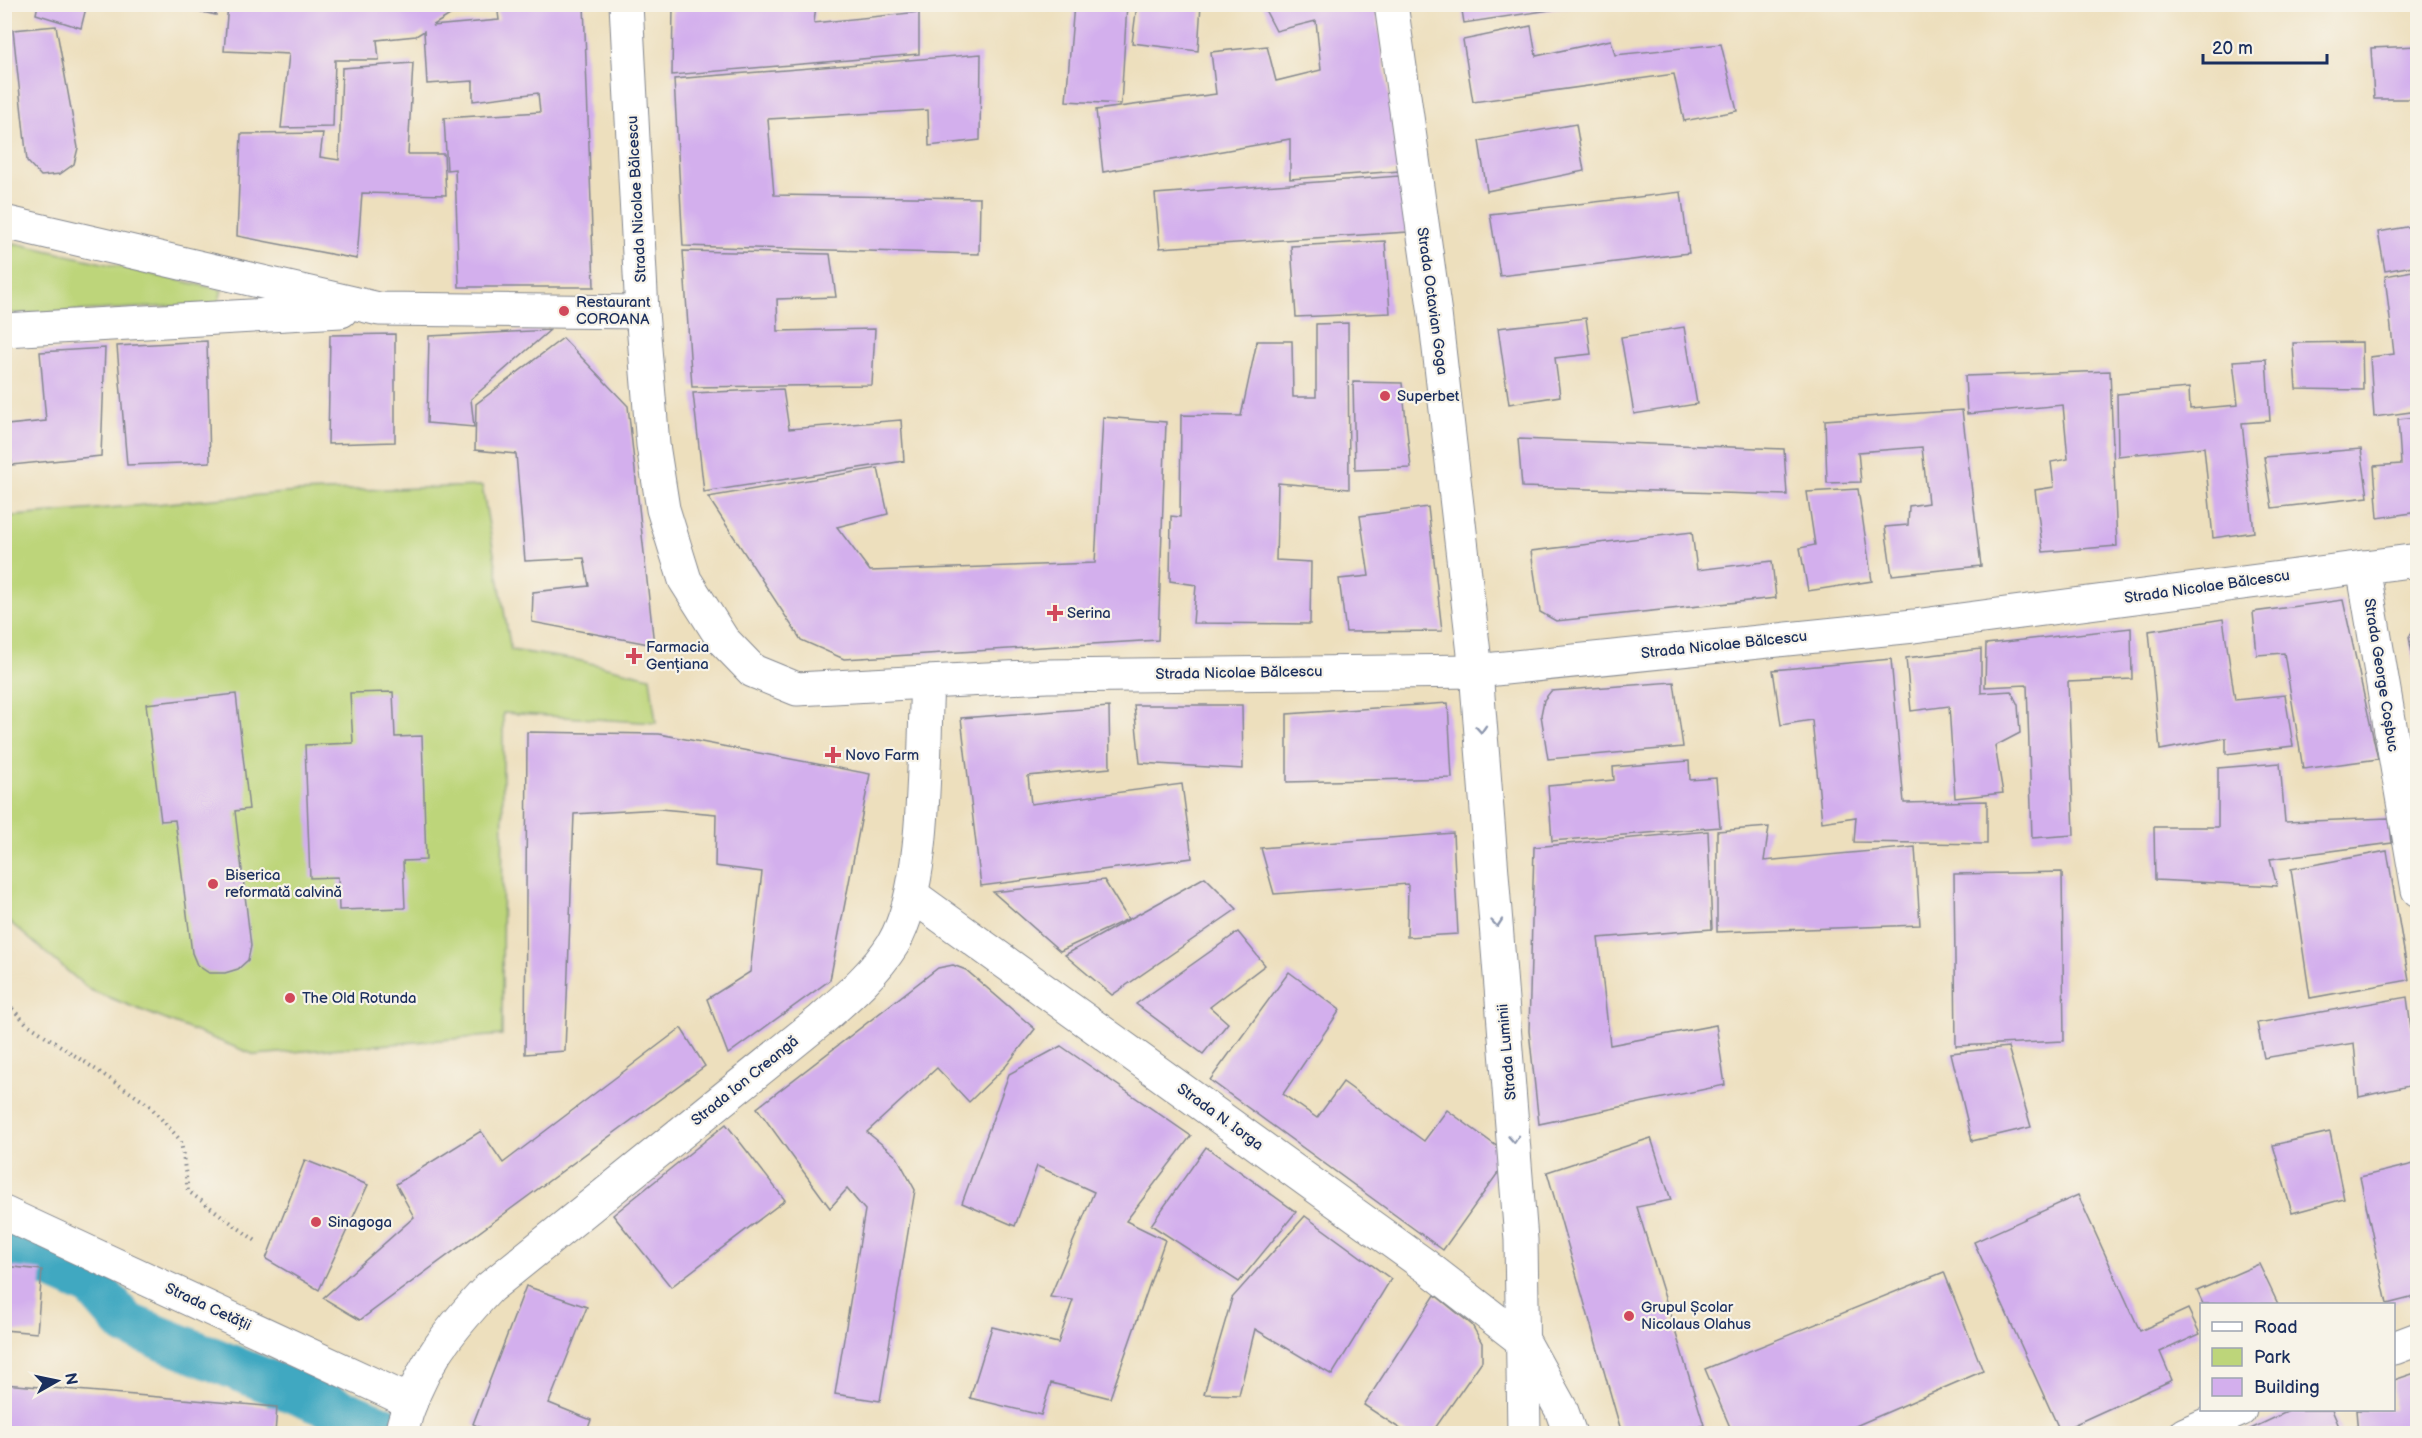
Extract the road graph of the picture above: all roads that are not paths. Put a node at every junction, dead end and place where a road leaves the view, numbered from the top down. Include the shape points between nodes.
1 (626, 4) edge
2 (1391, 4) edge
3 (4, 222) edge
4 (379, 309) junction
5 (642, 312) junction
6 (4, 330) edge
7 (2418, 560) edge
8 (2363, 567) junction
9 (1476, 670) junction
10 (927, 682) junction
11 (2418, 890) edge
12 (912, 895) junction
13 (4, 1213) edge
14 (2418, 1339) edge
15 (1524, 1342) junction
16 (2395, 1348) edge
17 (2238, 1411) edge
18 (406, 1415) edge
19 (1524, 1434) edge
20 (1570, 1434) edge
21 (2185, 1434) edge

1 - 5 street, Strada Nicolae Bălcescu
2 - 9 street, Strada Octavian Goga via 1436,326
3 - 4 street
4 - 5 street
4 - 6 street
5 - 10 street, Strada Nicolae Bălcescu via 653,445 663,509 685,580 723,639 753,671 797,688
7 - 8 street, Strada Nicolae Bălcescu
8 - 9 street, Strada Nicolae Bălcescu via 1914,626
8 - 11 street, Strada George Coșbuc
9 - 10 street, Strada Nicolae Bălcescu via 1047,676
9 -> 15 street, Strada Luminii via 1514,1139
10 - 12 street, Strada Ion Creangă via 919,840
12 - 15 street, Strada N. Iorga via 1426,1266
12 - 18 street, Strada Ion Creangă via 893,943 862,984 489,1288 453,1325 427,1364
13 - 18 street, Strada Cetății
14 - 16 street
15 - 19 street, Strada Luminii
15 - 20 street via 1561,1409
17 - 21 street

